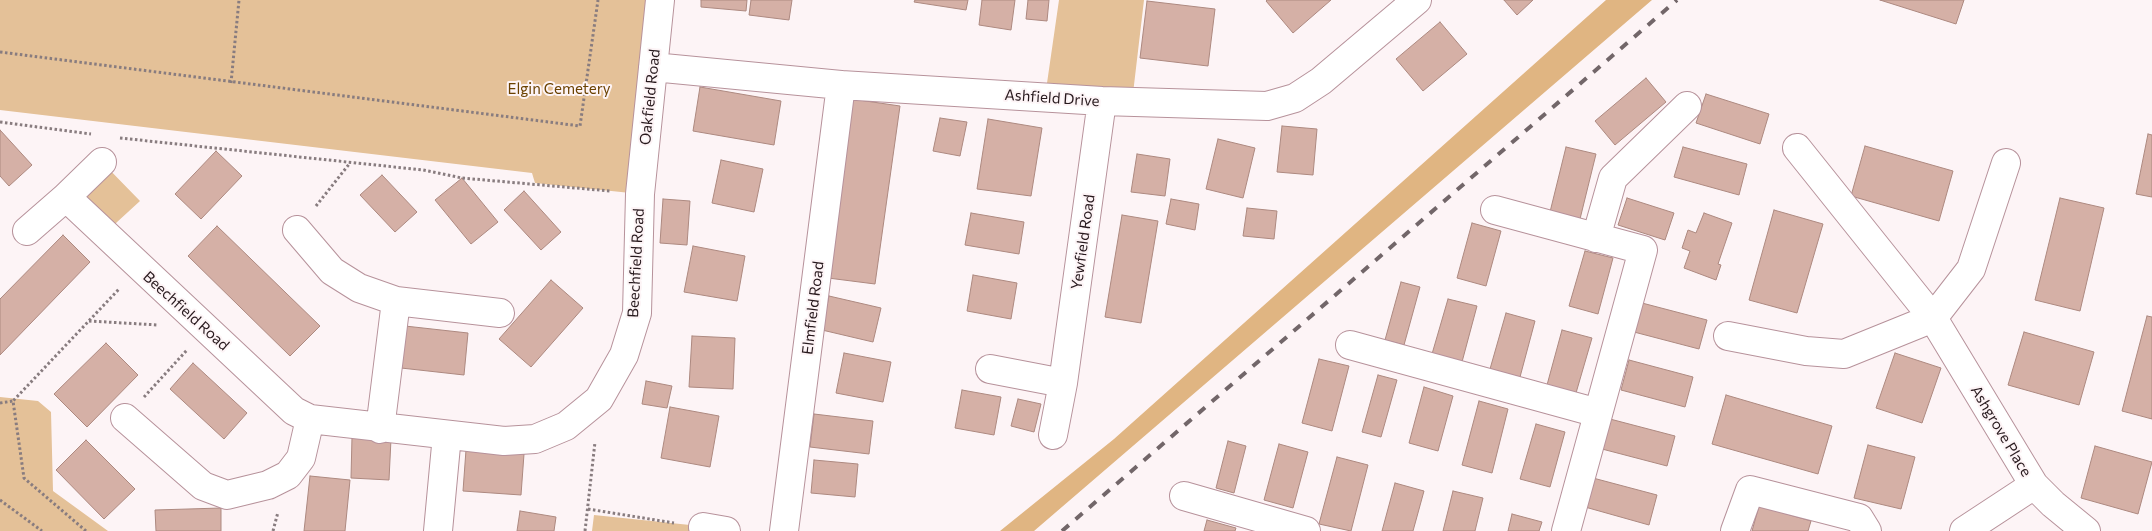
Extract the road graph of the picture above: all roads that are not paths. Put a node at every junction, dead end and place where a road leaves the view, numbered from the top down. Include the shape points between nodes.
1 (660, 0) edge
2 (1417, 0) edge
3 (653, 67) junction
4 (841, 85) junction
5 (1102, 101) junction
6 (1687, 106) dead end
7 (1797, 148) dead end
8 (102, 162) dead end
9 (2006, 163) dead end
10 (640, 194) joint
11 (66, 197) junction
12 (1496, 210) dead end
13 (27, 230) dead end
14 (297, 230) road end
15 (1596, 238) junction
16 (396, 301) junction
17 (500, 313) dead end
18 (1933, 318) junction
19 (1728, 336) dead end
20 (1350, 345) dead end
21 (990, 368) dead end
22 (1063, 383) junction
23 (1598, 413) junction
24 (125, 418) road end
25 (310, 420) junction
26 (380, 429) junction
27 (447, 435) junction
28 (1053, 435) dead end
29 (2034, 485) junction
30 (1184, 496) dead end
31 (438, 531) edge
32 (784, 531) edge
33 (1306, 531) edge
34 (1566, 531) edge
35 (1735, 531) edge
36 (1867, 531) edge
37 (1964, 531) edge
38 (2086, 531) edge

1 - 3 street, Oakfield Road
2 - 5 street, Ashfield Drive via 1321,81 1295,98 1267,106
3 - 4 street, Ashfield Drive
3 - 10 street, Oakfield Road
4 - 5 street, Ashfield Drive
4 - 32 street, Elmfield Road
5 - 22 street, Yewfield Road
6 - 15 street via 1614,178
7 - 18 street, Ashgrove Place
8 - 11 street
9 - 18 street via 1971,269
10 - 27 street, Beechfield Road via 637,313 624,355 600,399 566,426 536,439 504,441
11 - 13 street
11 - 25 street, Beechfield Road via 294,411
12 - 15 street
14 - 16 street via 332,271 358,288
15 - 23 street via 1643,250
16 - 17 street
16 - 26 street
18 - 19 street via 1844,354 1806,351
18 - 29 street, Ashgrove Place
20 - 23 street
21 - 22 street
22 - 28 street, Yewfield Road
23 - 34 street
24 - 25 street via 203,486 227,495 268,485 288,475 301,458
25 - 26 street, Beechfield Road
26 - 27 street, Beechfield Road
27 - 31 street
29 - 37 street
29 - 38 street, Ashgrove Place
30 - 33 street
35 - 36 street via 1750,490 1859,518

